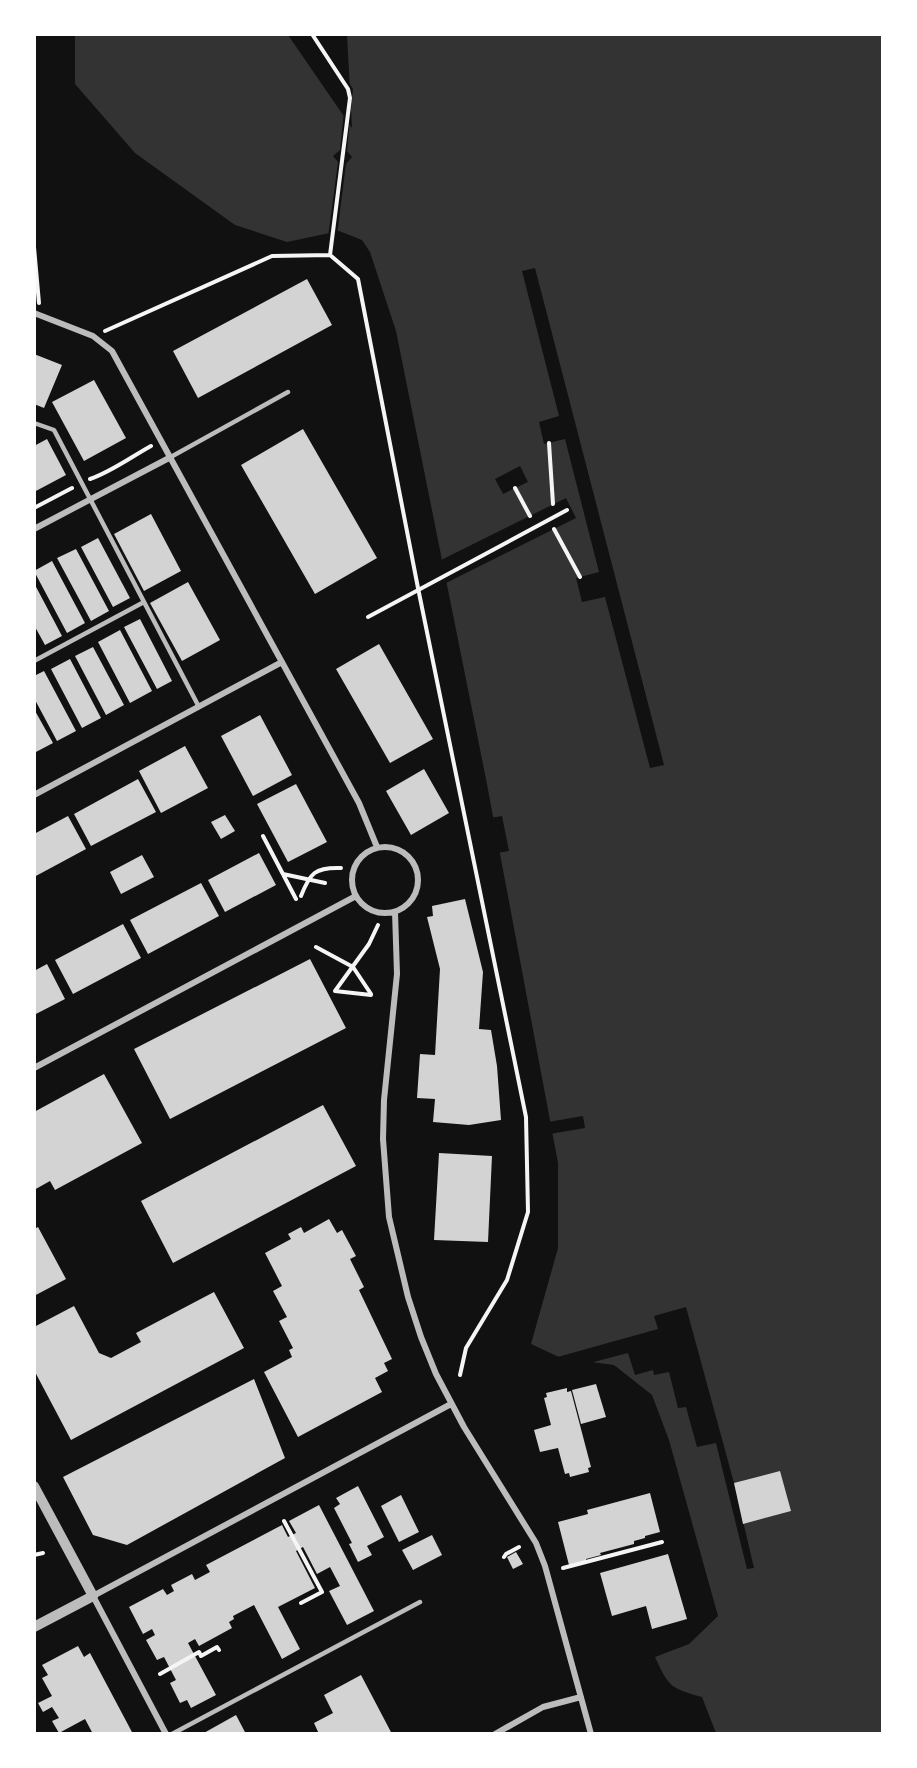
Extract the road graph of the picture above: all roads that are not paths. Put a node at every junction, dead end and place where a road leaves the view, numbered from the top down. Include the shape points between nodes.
1 (37, 314) edge
2 (288, 392) dead end
3 (34, 423) edge
4 (169, 458) junction
5 (92, 499) junction
6 (34, 529) edge
7 (144, 602) junction
8 (34, 661) edge
9 (282, 662) junction
10 (199, 707) junction
11 (34, 795) edge
12 (377, 848) junction
13 (356, 896) junction
14 (395, 912) junction
15 (34, 1068) edge
16 (451, 1404) junction
17 (34, 1486) edge
18 (93, 1596) junction
19 (420, 1602) dead end
20 (34, 1627) edge
21 (581, 1697) junction
22 (166, 1734) edge
23 (172, 1734) edge
24 (495, 1734) edge
25 (591, 1734) edge

1 - 4 street via 93,336 112,351
2 - 4 lane
3 - 5 lane via 54,430
4 - 5 street
4 - 9 street
5 - 6 street
5 - 7 lane
7 - 8 lane
7 - 10 lane
9 - 10 street
9 - 12 street via 359,803
10 - 11 street
12 - 13 street via 368,851 355,866 352,886
12 - 14 street via 398,849 407,854 418,872 417,892 412,901
13 - 14 street via 368,909
13 - 15 street
14 - 16 street via 397,974 383,1139 389,1218 421,1337
16 - 18 street
16 - 21 street via 536,1543
17 - 18 street
18 - 20 street
18 - 22 street
19 - 23 lane
21 - 24 street via 543,1707
21 - 25 street

